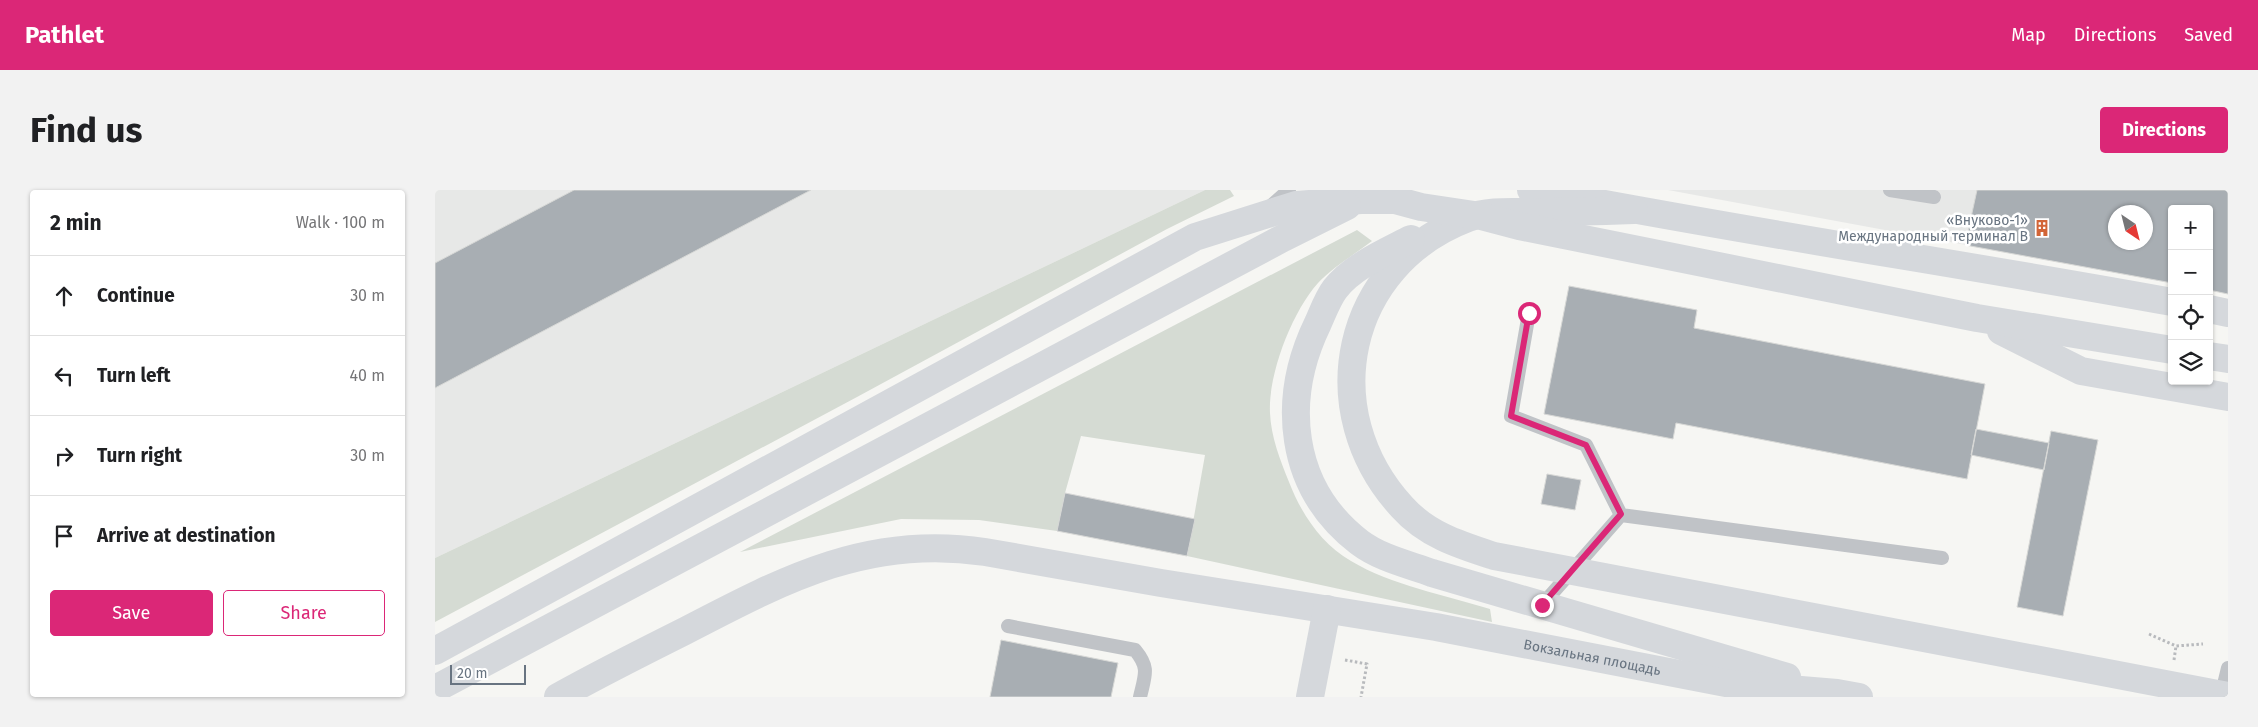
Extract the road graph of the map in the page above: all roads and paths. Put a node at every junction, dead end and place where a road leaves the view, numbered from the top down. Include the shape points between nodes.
1 (1289, 190) edge
2 (1391, 190) edge
3 (1531, 190) edge
4 (1890, 190) edge
5 (1934, 197) dead end
6 (1412, 198) edge
7 (1634, 210) junction
8 (1260, 215) junction
9 (1481, 216) junction
10 (2168, 301) edge
11 (2213, 310) edge
12 (1529, 313) dead end
13 (2228, 313) edge
14 (1977, 318) junction
15 (2168, 349) edge
16 (2213, 357) edge
17 (2228, 359) edge
18 (2228, 397) edge
19 (1621, 514) junction
20 (1942, 558) dead end
21 (1542, 605) junction
22 (1327, 609) junction
23 (1008, 626) dead end
24 (2149, 634) dead end
25 (2203, 644) dead end
26 (435, 651) edge
27 (2228, 668) edge
28 (435, 689) edge
29 (1848, 695) edge
30 (2228, 696) edge
31 (558, 697) edge
32 (1140, 697) edge
33 (1310, 697) edge
34 (2221, 697) edge

1 - 8 lane
2 - 28 main road via 1365,198 1291,234
3 - 7 main road
4 - 5 lane
6 - 8 main road via 1319,202
6 - 9 main road
7 - 10 main road
7 - 30 main road via 1502,212 1469,218 1413,249 1401,258 1382,282 1372,298 1356,341 1351,383 1355,423 1361,444 1377,476 1402,508 1417,521 1447,541 1494,556
8 - 26 main road via 1195,238
9 - 14 main road
9 - 21 main road via 1418,236 1377,257 1335,289 1312,334 1298,376 1298,447 1315,492 1341,527 1379,555
11 - 13 main road
12 - 19 lane via 1511,416 1586,445
14 - 15 main road
14 - 18 main road via 2081,371
16 - 17 main road
19 - 20 lane
19 - 21 lane
21 - 29 main road
22 - 29 main road, Вокзальная площадь via 1731,684
22 - 31 main road, Вокзальная площадь via 957,547 905,549 847,558 819,567 724,610
22 - 33 main road
23 - 32 lane via 1135,650 1146,668
24 - 25 path via 2176,646
27 - 34 lane

